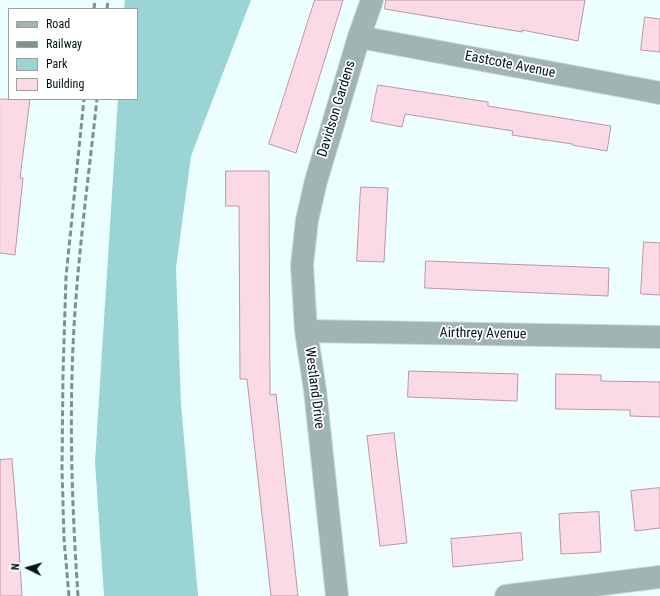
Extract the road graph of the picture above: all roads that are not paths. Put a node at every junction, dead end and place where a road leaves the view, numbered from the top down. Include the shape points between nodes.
1 (372, 0) edge
2 (359, 37) junction
3 (660, 94) edge
4 (316, 181) joint
5 (306, 332) junction
6 (660, 337) edge
7 (660, 577) edge
8 (337, 596) edge
9 (506, 596) edge

1 - 2 street, Davidson Gardens
2 - 3 street, Eastcote Avenue
2 - 4 street, Davidson Gardens
4 - 5 street, Westland Drive via 307,220 302,265
5 - 6 street, Airthrey Avenue
5 - 8 street, Westland Drive via 315,390
7 - 9 street

